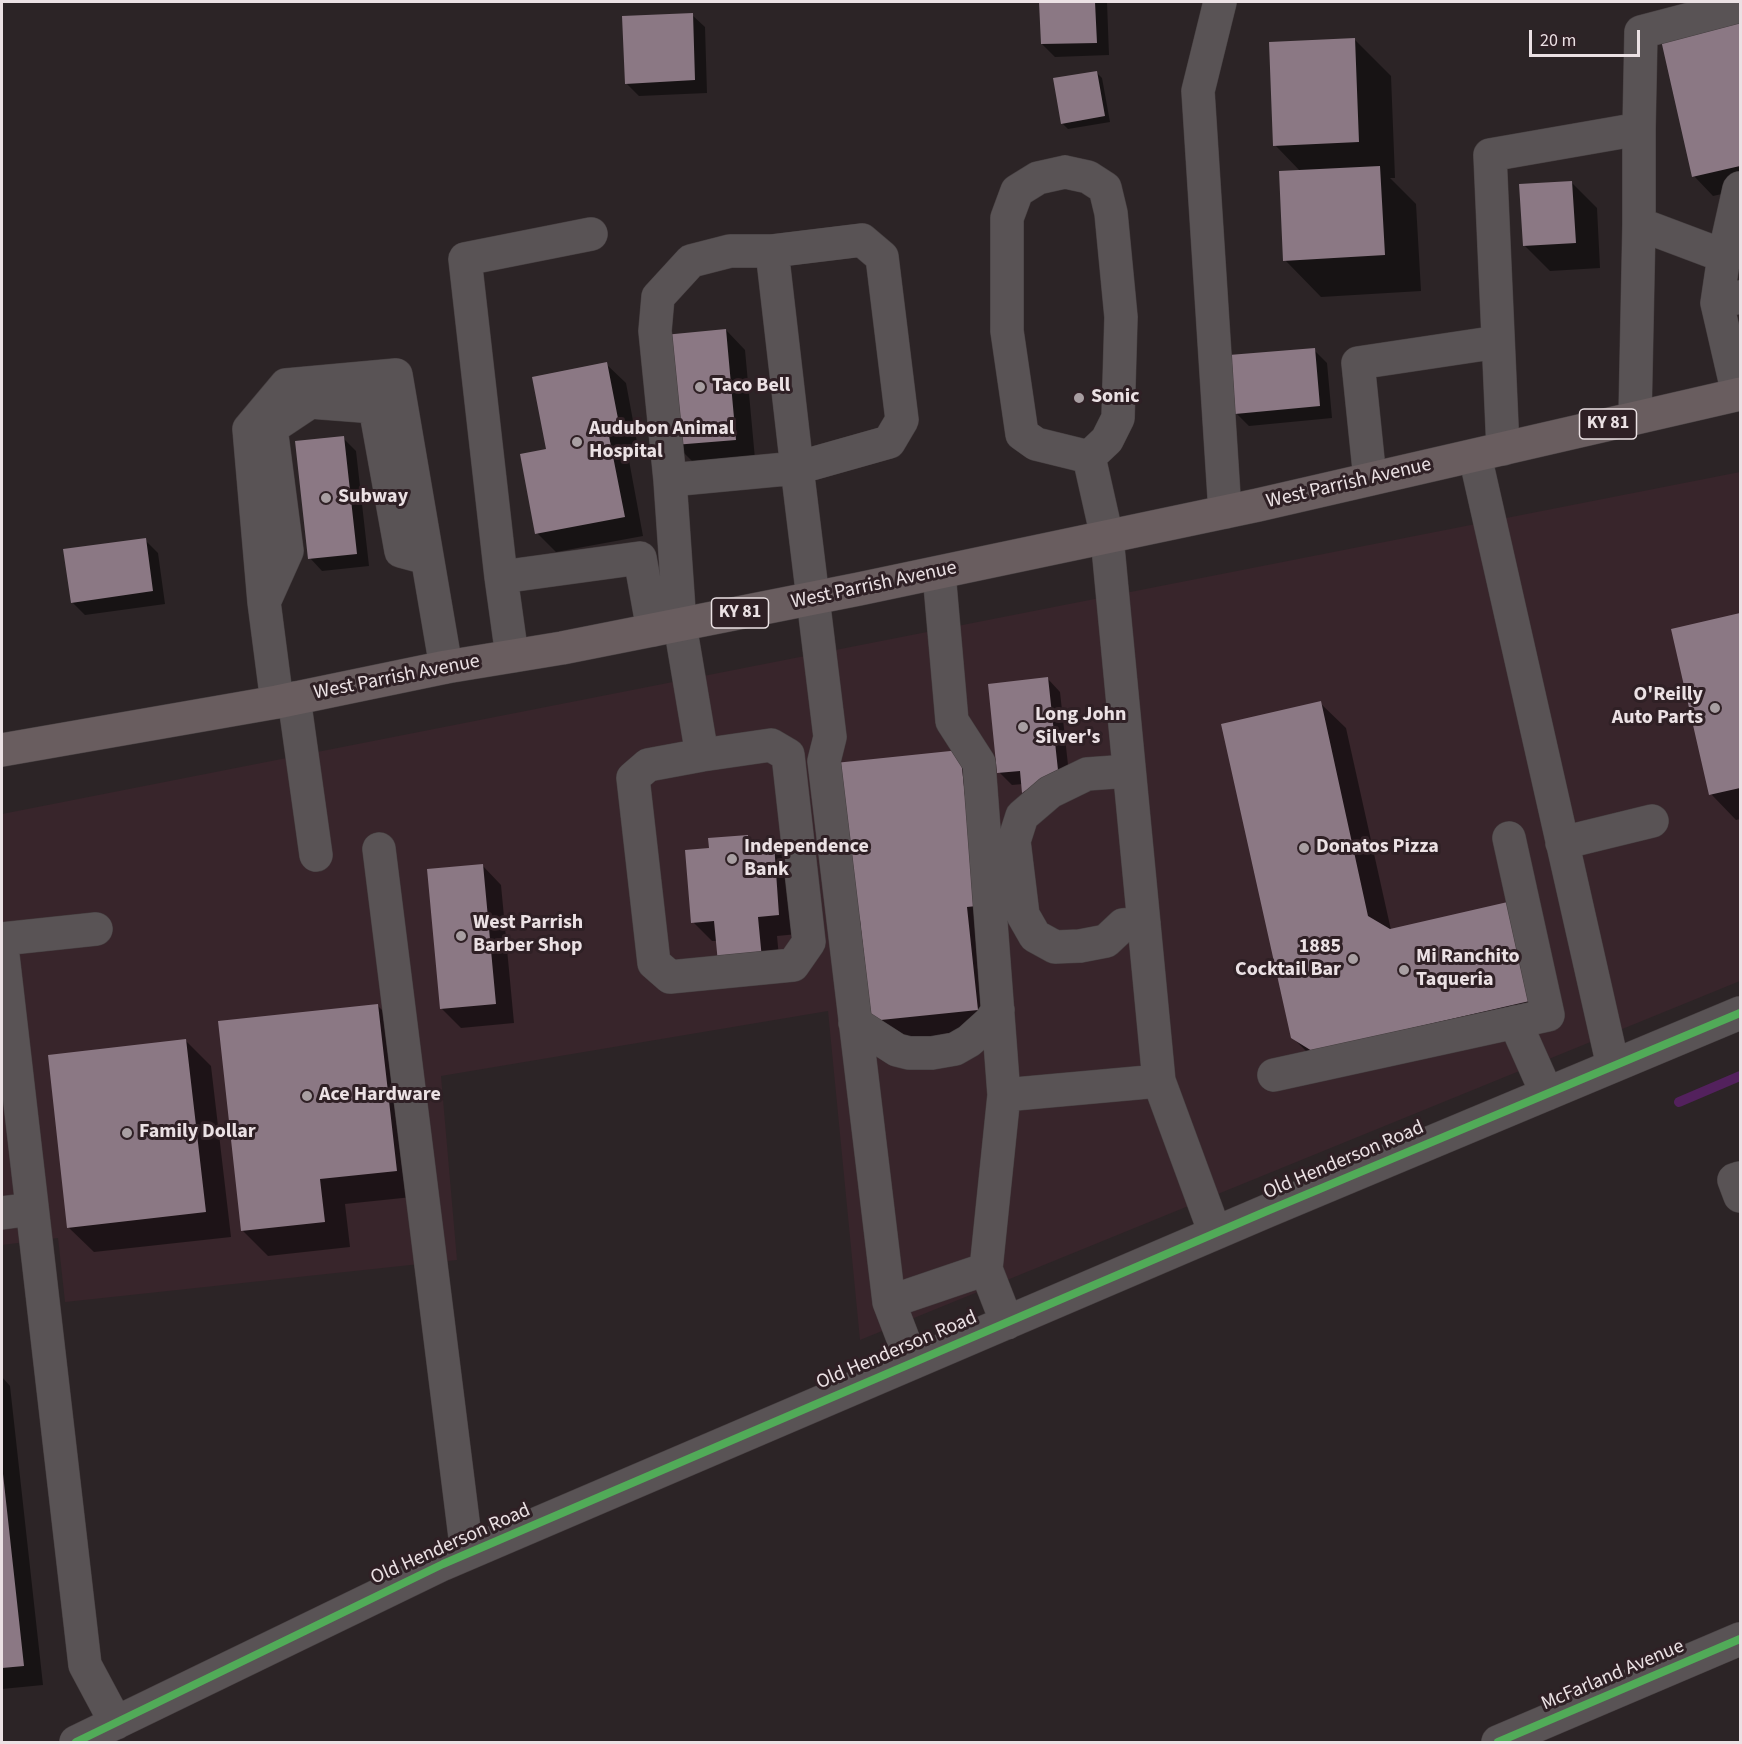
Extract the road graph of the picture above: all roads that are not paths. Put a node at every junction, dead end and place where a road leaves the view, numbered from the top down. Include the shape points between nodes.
1 (1220, 2) edge
2 (1740, 6) edge
3 (1639, 129) junction
4 (1740, 188) edge
5 (1639, 224) junction
6 (591, 234) dead end
7 (772, 251) junction
8 (1732, 254) edge
9 (1729, 300) edge
10 (1498, 342) junction
11 (1739, 394) edge
12 (1635, 418) junction
13 (1489, 452) junction
14 (1089, 457) junction
15 (797, 468) junction
16 (670, 480) junction
17 (1370, 480) junction
18 (1225, 512) junction
19 (1107, 537) junction
20 (939, 573) junction
21 (501, 577) junction
22 (814, 598) junction
23 (667, 628) junction
24 (512, 656) junction
25 (446, 667) junction
26 (285, 700) junction
27 (2, 750) edge
28 (702, 755) junction
29 (1129, 771) junction
30 (1652, 821) dead end
31 (1509, 838) dead end
32 (1562, 843) junction
33 (379, 849) dead end
34 (316, 855) dead end
35 (1144, 923) junction
36 (96, 929) dead end
37 (2, 939) edge
38 (2, 947) edge
39 (998, 1010) junction
40 (1740, 1013) edge
41 (1515, 1022) junction
42 (855, 1023) junction
43 (1613, 1066) junction
44 (1274, 1075) dead end
45 (1159, 1081) junction
46 (1547, 1094) junction
47 (1004, 1095) junction
48 (1740, 1178) edge
49 (1740, 1196) edge
50 (17, 1211) edge
51 (1215, 1233) junction
52 (986, 1269) junction
53 (890, 1302) junction
54 (1007, 1323) junction
55 (912, 1362) junction
56 (467, 1553) junction
57 (1740, 1639) edge
58 (116, 1723) junction
59 (76, 1743) edge
60 (1498, 1743) edge

1 - 18 street via 1198,91
2 - 3 street via 1641,32
3 - 5 street
3 - 10 street via 1490,155
4 - 8 street
5 - 8 street
5 - 12 street
6 - 21 street via 465,259
7 - 15 street
7 - 15 street via 862,240 882,257 902,420 889,442
7 - 16 street via 730,251 691,261 658,297 655,331
8 - 9 street
9 - 11 street
10 - 13 street
10 - 17 street via 1358,363
11 - 12 main road, West Parrish Avenue / KY 81
12 - 13 main road, West Parrish Avenue / KY 81
13 - 17 main road, West Parrish Avenue / KY 81
13 - 32 street
14 - 14 street via 1107,440 1118,418 1121,317 1105,188 1088,177 1065,172 1038,178 1017,191 1007,218 1007,331 1023,434 1035,444
14 - 19 street
15 - 16 street
15 - 22 street
16 - 23 street
17 - 18 main road, West Parrish Avenue / KY 81
18 - 19 main road, West Parrish Avenue / KY 81
19 - 20 main road, West Parrish Avenue / KY 81
19 - 29 street
20 - 22 main road, West Parrish Avenue / KY 81
20 - 39 street via 952,721 979,763
21 - 23 street via 640,558
21 - 24 street
22 - 23 main road, West Parrish Avenue / KY 81
22 - 42 street via 830,737 824,761
23 - 24 main road, West Parrish Avenue / KY 81
23 - 28 street
24 - 25 main road, West Parrish Avenue / KY 81
25 - 26 main road, West Parrish Avenue / KY 81
25 - 26 street via 427,558 401,551 375,407 310,402 271,428 287,551 264,602
26 - 27 main road, West Parrish Avenue / KY 81
26 - 34 street
28 - 28 street via 648,765 633,778 654,963 670,977 793,964 809,942 788,755 771,746
29 - 35 street
29 - 35 street via 1087,774 1050,792 1022,816 1014,841 1023,915 1035,936 1054,947 1080,946 1106,941 1123,925
30 - 32 street
31 - 41 street via 1548,1015
32 - 43 street
33 - 56 street
35 - 45 street
36 - 37 street
38 - 50 street
39 - 42 street via 969,1041 932,1053 897,1050
39 - 47 street
40 - 43 street, Old Henderson Road
41 - 44 street
41 - 46 street
42 - 53 street
43 - 46 street, Old Henderson Road
45 - 47 street
45 - 51 street
46 - 51 street, Old Henderson Road
47 - 52 street
48 - 49 street via 1734,1180
50 - 58 street via 85,1665
51 - 54 street, Old Henderson Road
52 - 53 street
52 - 54 street
53 - 55 street
54 - 55 street, Old Henderson Road
55 - 56 street, Old Henderson Road
56 - 58 street, Old Henderson Road
57 - 60 street, McFarland Avenue
58 - 59 street, Old Henderson Road

